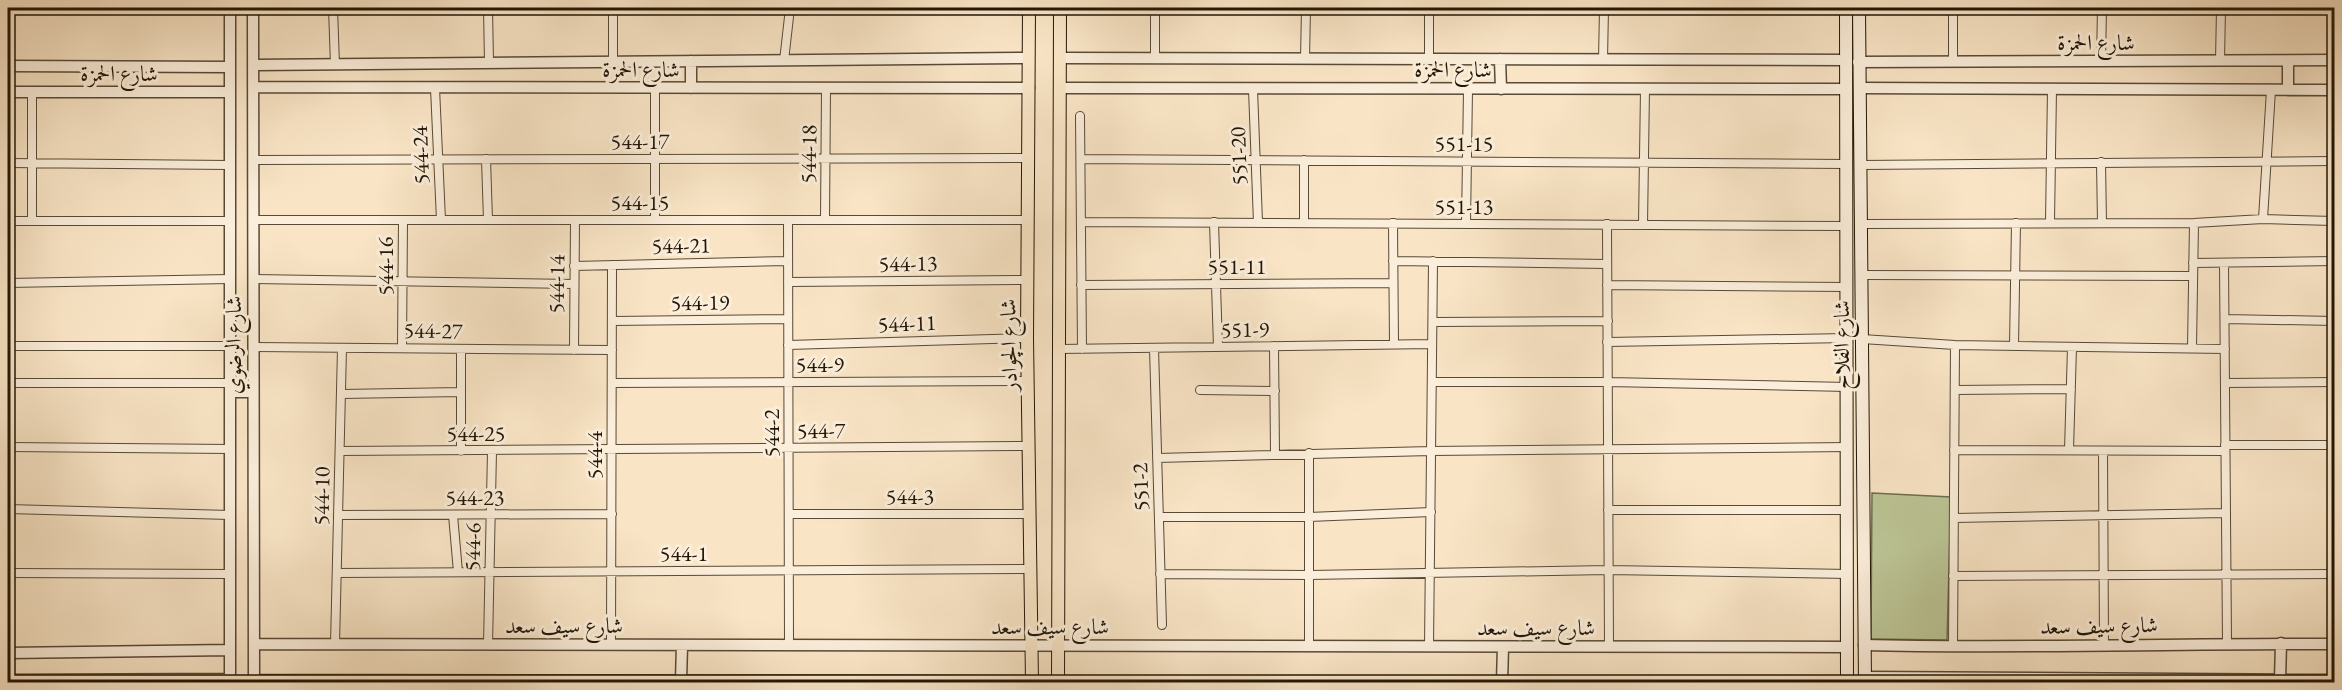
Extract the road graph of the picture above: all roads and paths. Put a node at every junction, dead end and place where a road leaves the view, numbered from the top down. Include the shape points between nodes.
1 (230, 8) edge
2 (254, 8) edge
3 (333, 8) edge
4 (488, 8) edge
5 (613, 8) edge
6 (790, 8) edge
7 (1029, 8) edge
8 (1060, 8) edge
9 (1155, 8) edge
10 (1306, 8) edge
11 (1429, 8) edge
12 (1604, 8) edge
13 (1846, 8) edge
14 (1859, 8) edge
15 (1953, 8) edge
16 (2102, 8) edge
17 (2221, 8) edge
18 (1029, 58) junction
19 (1060, 58) junction
20 (1155, 58) junction
21 (1305, 59) junction
22 (1429, 59) junction
23 (1500, 59) junction
24 (784, 60) junction
25 (1603, 60) junction
26 (2288, 60) junction
27 (2334, 60) edge
28 (691, 61) junction
29 (1852, 61) junction
30 (2101, 61) junction
31 (2220, 61) junction
32 (613, 62) junction
33 (1953, 62) junction
34 (489, 63) junction
35 (335, 64) junction
36 (254, 65) junction
37 (8, 66) edge
38 (230, 67) junction
39 (253, 87) junction
40 (435, 88) junction
41 (655, 88) junction
42 (691, 88) junction
43 (1029, 88) junction
44 (1060, 88) junction
45 (1253, 88) junction
46 (826, 89) junction
47 (1468, 89) junction
48 (1501, 89) junction
49 (1645, 89) junction
50 (1853, 89) junction
51 (2052, 89) junction
52 (2271, 90) junction
53 (2288, 90) junction
54 (2334, 90) edge
55 (8, 92) edge
56 (32, 92) junction
57 (230, 92) junction
58 (1080, 116) dead end
59 (1027, 158) junction
60 (486, 159) junction
61 (654, 159) junction
62 (825, 159) junction
63 (1081, 159) junction
64 (253, 160) junction
65 (438, 160) junction
66 (1256, 160) junction
67 (1304, 160) junction
68 (1467, 161) junction
69 (2265, 161) junction
70 (2334, 161) edge
71 (2051, 162) junction
72 (2101, 162) junction
73 (8, 163) edge
74 (1643, 163) junction
75 (33, 164) junction
76 (1847, 164) junction
77 (230, 165) junction
78 (1861, 165) junction
79 (1028, 219) junction
80 (2263, 219) junction
81 (253, 220) junction
82 (403, 220) junction
83 (441, 220) junction
84 (488, 220) junction
85 (575, 220) junction
86 (655, 220) junction
87 (788, 220) junction
88 (825, 220) junction
89 (8, 221) edge
90 (32, 221) junction
91 (230, 221) junction
92 (2334, 221) edge
93 (1081, 222) junction
94 (1214, 222) junction
95 (2016, 222) junction
96 (2050, 222) junction
97 (1258, 223) junction
98 (1304, 223) junction
99 (1393, 223) junction
100 (2102, 223) junction
101 (2193, 223) junction
102 (1466, 224) junction
103 (1607, 224) junction
104 (1861, 224) junction
105 (1643, 225) junction
106 (1847, 226) junction
107 (788, 261) junction
108 (1393, 261) junction
109 (1433, 261) junction
110 (2334, 261) edge
111 (2193, 263) junction
112 (2224, 263) junction
113 (1607, 264) junction
114 (612, 265) junction
115 (574, 266) junction
116 (1861, 275) junction
117 (2016, 276) junction
118 (2192, 276) junction
119 (230, 279) junction
120 (253, 279) junction
121 (1028, 279) junction
122 (403, 282) junction
123 (788, 282) junction
124 (8, 283) edge
125 (1394, 283) junction
126 (574, 284) junction
127 (1216, 284) junction
128 (1081, 285) junction
129 (1607, 285) junction
130 (1847, 287) junction
131 (788, 319) junction
132 (2224, 319) junction
133 (612, 321) junction
134 (1608, 321) junction
135 (2334, 321) edge
136 (1433, 322) junction
137 (1028, 338) junction
138 (1848, 338) junction
139 (1862, 339) junction
140 (1607, 342) junction
141 (1394, 344) junction
142 (1432, 344) junction
143 (788, 345) junction
144 (1955, 345) junction
145 (8, 346) edge
146 (230, 346) junction
147 (1274, 346) junction
148 (2014, 346) junction
149 (2072, 346) junction
150 (253, 347) junction
151 (1218, 347) junction
152 (342, 348) junction
153 (402, 348) junction
154 (461, 348) junction
155 (1154, 348) junction
156 (2192, 348) junction
157 (1059, 349) junction
158 (1082, 349) junction
159 (2225, 349) junction
160 (574, 350) junction
161 (612, 350) junction
162 (1029, 381) junction
163 (8, 382) edge
164 (788, 382) junction
165 (1432, 382) junction
166 (1608, 382) junction
167 (2334, 382) edge
168 (612, 383) junction
169 (2225, 384) junction
170 (1848, 387) junction
171 (230, 388) junction
172 (2071, 389) junction
173 (1200, 390) dead end
174 (1955, 390) junction
175 (1275, 391) junction
176 (253, 392) junction
177 (461, 392) junction
178 (341, 394) junction
179 (2334, 445) edge
180 (1030, 446) junction
181 (8, 447) edge
182 (1848, 447) junction
183 (789, 448) junction
184 (2225, 448) junction
185 (230, 449) junction
186 (1608, 449) junction
187 (612, 450) junction
188 (1431, 450) junction
189 (1954, 450) junction
190 (2069, 450) junction
191 (461, 451) junction
192 (492, 451) junction
193 (2103, 451) junction
194 (340, 452) junction
195 (1309, 453) junction
196 (1275, 454) junction
197 (1157, 458) junction
198 (8, 509) edge
199 (1608, 510) junction
200 (1848, 510) junction
201 (1431, 512) junction
202 (2226, 513) junction
203 (612, 514) junction
204 (789, 514) junction
205 (1031, 514) junction
206 (230, 515) junction
207 (338, 515) junction
208 (453, 515) junction
209 (491, 515) junction
210 (2104, 515) junction
211 (1159, 517) junction
212 (1309, 517) junction
213 (1954, 518) junction
214 (1032, 569) junction
215 (1608, 570) junction
216 (789, 571) junction
217 (458, 572) junction
218 (490, 572) junction
219 (611, 572) junction
220 (8, 573) edge
221 (337, 573) junction
222 (1430, 573) junction
223 (230, 574) junction
224 (1160, 574) junction
225 (1848, 574) junction
226 (2226, 574) junction
227 (2334, 574) edge
228 (1309, 575) junction
229 (2104, 575) junction
230 (1953, 576) junction
231 (1161, 625) dead end
232 (2227, 643) junction
233 (2281, 643) junction
234 (254, 644) junction
235 (2334, 644) edge
236 (335, 645) junction
237 (489, 645) junction
238 (611, 645) junction
239 (682, 645) junction
240 (789, 645) junction
241 (1864, 645) junction
242 (2104, 645) junction
243 (1032, 646) junction
244 (1058, 646) junction
245 (1309, 646) junction
246 (1429, 647) junction
247 (1503, 647) junction
248 (1609, 647) junction
249 (1847, 647) junction
250 (1953, 647) junction
251 (230, 650) junction
252 (8, 653) edge
253 (8, 680) edge
254 (1865, 680) edge
255 (2280, 680) junction
256 (2334, 680) edge
257 (230, 681) edge
258 (254, 681) edge
259 (440, 681) edge
260 (681, 681) junction
261 (2052, 681) edge
262 (2267, 681) edge
263 (33, 682) edge
264 (653, 682) edge
265 (826, 682) edge
266 (1032, 682) edge
267 (1058, 682) edge
268 (1253, 682) edge
269 (1496, 682) edge
270 (1502, 682) edge
271 (1847, 682) edge

1 - 38 street, شارع الرضوي
2 - 36 street, شارع الرضوي
3 - 35 street
4 - 34 street
5 - 32 street
6 - 24 street
7 - 18 main road, شارع الچوادر
8 - 19 main road
9 - 20 street
10 - 21 street
11 - 22 street
12 - 25 street
13 - 29 main road, شارع الفلاح
14 - 29 main road, شارع الفلاح
15 - 33 street
16 - 30 street
17 - 31 street
18 - 24 street, شارع الحمزة
18 - 43 main road, شارع الچوادر
19 - 20 street, شارع الحمزة
19 - 44 main road
20 - 21 street, شارع الحمزة
21 - 22 street, شارع الحمزة
22 - 23 street, شارع الحمزة
23 - 25 street, شارع الحمزة
23 - 48 street
24 - 28 street, شارع الحمزة
25 - 29 street, شارع الحمزة
26 - 27 street, شارع الحمزة
26 - 31 street, شارع الحمزة
26 - 53 street
28 - 32 street, شارع الحمزة
28 - 42 street
29 - 33 street, شارع الحمزة
29 - 50 main road, شارع الفلاح
30 - 31 street, شارع الحمزة
30 - 33 street, شارع الحمزة
32 - 34 street, شارع الحمزة
34 - 35 street, شارع الحمزة
35 - 36 street, شارع الحمزة
36 - 39 street, شارع الرضوي
37 - 38 street, شارع الحمزة
38 - 57 street, شارع الرضوي
39 - 40 street, شارع الحمزة
39 - 64 street, شارع الرضوي
40 - 41 street, شارع الحمزة
40 - 65 street, 544-24
41 - 42 street, شارع الحمزة
41 - 61 street
42 - 46 street, شارع الحمزة
43 - 46 street, شارع الحمزة
43 - 59 main road, شارع الچوادر
44 - 45 street, شارع الحمزة
44 - 157 main road
45 - 47 street, شارع الحمزة
45 - 66 street, 551-20
46 - 62 street, 544-18
47 - 48 street, شارع الحمزة
47 - 68 street
48 - 49 street, شارع الحمزة
49 - 50 street, شارع الحمزة
49 - 74 street
50 - 51 street, شارع الحمزة
50 - 76 main road, شارع الفلاح
50 - 78 main road, شارع الفلاح
51 - 52 street, شارع الحمزة
51 - 71 street
52 - 53 street, شارع الحمزة
52 - 69 street
53 - 54 street, شارع الحمزة
55 - 56 street, شارع الحمزة
56 - 57 street, شارع الحمزة
56 - 75 street
57 - 77 street, شارع الرضوي
58 - 63 street
59 - 62 street, 544-17
59 - 79 main road, شارع الچوادر
60 - 61 street, 544-17
60 - 65 street, 544-17
60 - 84 street
61 - 62 street, 544-17
61 - 86 street
62 - 88 street, 544-18
63 - 66 street, 551-15
63 - 93 street
64 - 65 street, 544-17
64 - 81 street, شارع الرضوي
65 - 83 street, 544-24
66 - 67 street, 551-15
66 - 97 street, 551-20
67 - 68 street, 551-15
67 - 98 street
68 - 74 street, 551-15
68 - 102 street
69 - 70 street
69 - 72 street
69 - 80 street
71 - 72 street
71 - 78 street
71 - 96 street
72 - 100 street
73 - 75 street
74 - 76 street, 551-15
74 - 105 street
75 - 77 street
75 - 90 street
76 - 106 main road, شارع الفلاح
77 - 91 street, شارع الرضوي
78 - 104 main road, شارع الفلاح
79 - 88 street, 544-15
79 - 121 main road, شارع الچوادر
80 - 92 street
80 - 101 street
81 - 82 street, 544-15
81 - 120 street, شارع الرضوي
82 - 83 street, 544-15
82 - 122 street, 544-16
83 - 84 street, 544-15
84 - 85 street, 544-15
85 - 86 street, 544-15
85 - 115 street, 544-14
86 - 87 street, 544-15
87 - 88 street, 544-15
87 - 107 street, 544-2
89 - 90 street
90 - 91 street
91 - 119 street, شارع الرضوي
93 - 94 street, 551-13
93 - 128 street
94 - 97 street, 551-13
94 - 127 street
95 - 96 street
95 - 104 street
95 - 117 street
96 - 100 street
97 - 98 street, 551-13
98 - 99 street, 551-13
99 - 102 street, 551-13
99 - 108 street
100 - 101 street
101 - 111 street
102 - 103 street, 551-13
103 - 105 street, 551-13
103 - 113 street
104 - 116 main road, شارع الفلاح
105 - 106 street, 551-13
106 - 130 main road, شارع الفلاح
107 - 114 street, 544-21
107 - 123 street, 544-2
108 - 109 street
108 - 125 street
109 - 113 street
109 - 136 street
110 - 112 street
111 - 112 street
111 - 118 street
112 - 132 street
113 - 129 street
114 - 115 street, 544-21
114 - 133 street, 544-4
115 - 126 street, 544-14
116 - 117 street
116 - 139 main road, شارع الفلاح
117 - 118 street
117 - 148 street
118 - 156 street
119 - 124 street
119 - 146 street, شارع الرضوي
120 - 122 street
120 - 150 street, شارع الرضوي
121 - 123 street, 544-13
121 - 137 main road, شارع الچوادر
122 - 126 street
122 - 153 street, 544-16
123 - 131 street, 544-2
125 - 127 street, 551-11
125 - 141 street
126 - 160 street, 544-14
127 - 128 street, 551-11
127 - 151 street
128 - 158 street
129 - 130 street
129 - 134 street
130 - 138 main road, شارع الفلاح
131 - 133 street, 544-19
131 - 143 street, 544-2
132 - 135 street
132 - 159 street
133 - 161 street, 544-4
134 - 136 street
134 - 140 street
136 - 142 street
137 - 143 street, 544-11
137 - 162 main road, شارع الچوادر
138 - 140 street
138 - 170 main road, شارع الفلاح
139 - 144 street
139 - 241 main road, شارع الفلاح
140 - 166 street
141 - 142 street, 551-9
141 - 147 street, 551-9
142 - 165 street
143 - 164 street, 544-2
144 - 148 street
144 - 174 street
145 - 146 street
146 - 171 street, شارع الرضوي
147 - 151 street, 551-9
147 - 175 street
148 - 149 street
149 - 156 street
149 - 172 street
150 - 152 street, 544-27
150 - 176 street, شارع الرضوي
151 - 155 street, 551-9
152 - 153 street, 544-27
152 - 178 street, 544-10
153 - 154 street, 544-27
154 - 160 street, 544-27
154 - 177 street
155 - 158 street, 551-9
155 - 197 street, 551-2
156 - 159 street
157 - 158 street, 551-9
157 - 244 main road
159 - 169 street
160 - 161 street, 544-27
161 - 168 street, 544-4
162 - 164 street, 544-9
162 - 180 main road, شارع الچوادر
163 - 171 street
164 - 168 street, 544-9
164 - 183 street, 544-2
165 - 166 street
165 - 188 street
166 - 170 street
166 - 186 street
167 - 169 street
168 - 187 street, 544-4
169 - 184 street
170 - 182 main road, شارع الفلاح
171 - 176 street
171 - 185 street, شارع الرضوي
172 - 174 street
172 - 190 street
173 - 175 street
174 - 189 street
175 - 196 street
176 - 234 street, شارع الرضوي
177 - 178 street
177 - 191 street
178 - 194 street, 544-10
179 - 184 street
180 - 183 street, 544-7
180 - 205 main road, شارع الچوادر
181 - 185 street
182 - 186 street
182 - 200 main road, شارع الفلاح
183 - 187 street, 544-7
183 - 204 street, 544-2
184 - 193 street
184 - 202 street
185 - 206 street, شارع الرضوي
186 - 188 street
186 - 199 street
187 - 192 street, 544-25
187 - 203 street, 544-4
188 - 195 street
188 - 201 street
189 - 190 street
189 - 213 street
190 - 193 street
191 - 192 street, 544-25
191 - 194 street, 544-25
192 - 209 street, 544-6
193 - 210 street
194 - 207 street, 544-10
195 - 196 street
195 - 212 street
196 - 197 street
197 - 211 street, 551-2
198 - 206 street
199 - 200 street
199 - 215 street
200 - 225 main road, شارع الفلاح
201 - 212 street
201 - 222 street
202 - 210 street
202 - 226 street
203 - 209 street, 544-23
203 - 219 street, 544-4
204 - 205 street, 544-3
204 - 216 street, 544-2
205 - 214 main road, شارع الچوادر
206 - 223 street, شارع الرضوي
207 - 208 street, 544-23
207 - 221 street, 544-10
208 - 209 street, 544-23
208 - 217 street
209 - 218 street, 544-6
210 - 213 street
210 - 229 street
211 - 212 street
211 - 224 street, 551-2
212 - 228 street
213 - 230 street
214 - 216 street, 544-1
214 - 243 main road, شارع الچوادر
215 - 222 street
215 - 225 street
215 - 248 street
216 - 219 street, 544-1
216 - 240 street, 544-2
217 - 218 street, 544-1
217 - 221 street, 544-1
218 - 219 street, 544-1
218 - 237 street, 544-6
219 - 238 street, 544-4
220 - 223 street
221 - 236 street, 544-10
222 - 228 street
222 - 246 street
223 - 251 street, شارع الرضوي
224 - 228 street
224 - 231 street, 551-2
225 - 249 main road, شارع الفلاح
226 - 227 street
226 - 229 street
226 - 232 street
228 - 245 street
229 - 230 street
229 - 242 street
230 - 250 street
232 - 233 street, شارع سيف سعد
232 - 242 street, شارع سيف سعد
233 - 235 street, شارع سيف سعد
233 - 255 street
234 - 236 street, شارع سيف سعد
234 - 258 street, شارع الرضوي
236 - 237 street, شارع سيف سعد
237 - 238 street, شارع سيف سعد
238 - 239 street, شارع سيف سعد
239 - 240 street, شارع سيف سعد
239 - 260 street
240 - 243 street, شارع سيف سعد
241 - 250 street, شارع سيف سعد
241 - 254 main road, شارع الفلاح
242 - 250 street, شارع سيف سعد
243 - 244 street, شارع سيف سعد
243 - 266 main road, شارع الچوادر
244 - 245 street, شارع سيف سعد
244 - 267 main road
245 - 246 street, شارع سيف سعد
246 - 247 street, شارع سيف سعد
247 - 248 street, شارع سيف سعد
247 - 270 street
248 - 249 street, شارع سيف سعد
249 - 271 main road, شارع الفلاح
251 - 252 street
251 - 257 street, شارع الرضوي
253 - 263 street
254 - 261 street
255 - 256 street
255 - 262 street
257 - 263 street
258 - 259 street
259 - 264 street
260 - 264 street
260 - 265 street
261 - 262 street
265 - 266 street
266 - 267 street
267 - 268 street
268 - 269 street

